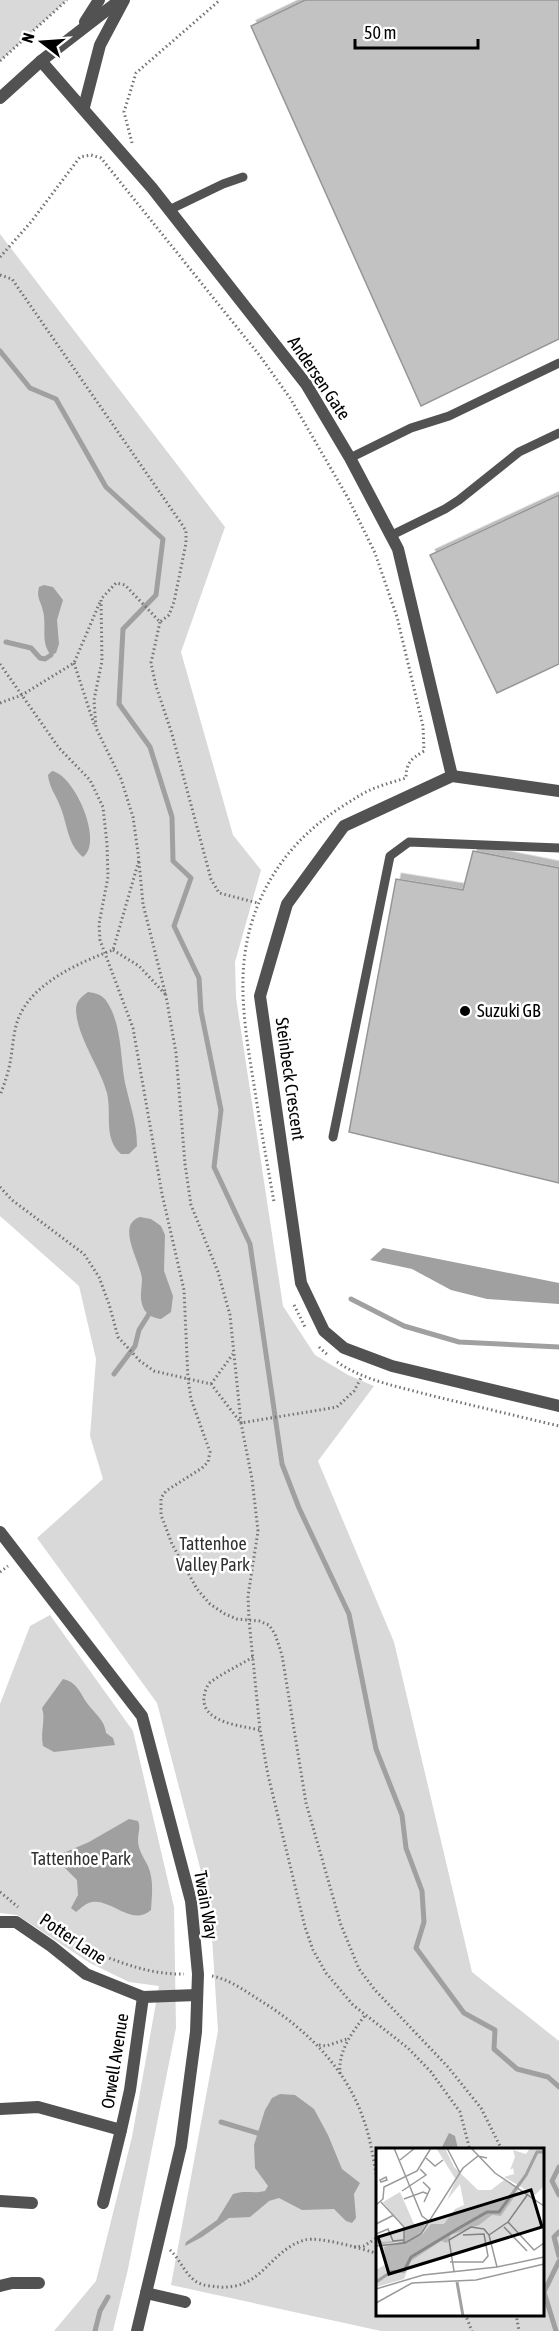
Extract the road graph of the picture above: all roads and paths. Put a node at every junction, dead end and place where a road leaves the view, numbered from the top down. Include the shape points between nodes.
1 (68, 0) edge
2 (99, 0) edge
3 (122, 0) edge
4 (220, 0) edge
5 (82, 28) junction
6 (0, 61) edge
7 (41, 61) junction
8 (0, 98) edge
9 (84, 107) junction
10 (135, 153) dead end
11 (243, 177) dead end
12 (169, 210) junction
13 (0, 257) edge
14 (0, 275) edge
15 (559, 363) edge
16 (559, 433) edge
17 (350, 458) junction
18 (392, 535) junction
19 (101, 599) junction
20 (160, 622) junction
21 (74, 663) junction
22 (0, 664) edge
23 (22, 695) junction
24 (0, 703) edge
25 (96, 728) junction
26 (452, 776) junction
27 (559, 791) edge
28 (559, 848) edge
29 (139, 860) junction
30 (258, 903) junction
31 (112, 950) junction
32 (104, 953) junction
33 (166, 996) junction
34 (0, 1095) edge
35 (333, 1137) dead end
36 (0, 1186) edge
37 (274, 1203) dead end
38 (290, 1297) dead end
39 (309, 1334) dead end
40 (315, 1342) dead end
41 (235, 1353) junction
42 (362, 1376) junction
43 (188, 1379) junction
44 (211, 1384) junction
45 (559, 1406) edge
46 (241, 1423) junction
47 (559, 1426) edge
48 (0, 1532) edge
49 (4, 1546) edge
50 (249, 1620) junction
51 (253, 1657) junction
52 (260, 1730) junction
53 (0, 1892) edge
54 (25, 1913) dead end
55 (0, 1922) edge
56 (65, 1939) dead end
57 (198, 1974) junction
58 (197, 1995) junction
59 (143, 1997) junction
60 (366, 2014) junction
61 (348, 2039) junction
62 (317, 2045) junction
63 (340, 2076) junction
64 (0, 2109) edge
65 (121, 2130) junction
66 (469, 2148) edge
67 (501, 2148) edge
68 (376, 2174) edge
69 (0, 2201) edge
70 (32, 2203) dead end
71 (103, 2203) dead end
72 (376, 2238) edge
73 (158, 2244) junction
74 (349, 2247) junction
75 (376, 2254) edge
76 (39, 2283) dead end
77 (0, 2286) edge
78 (146, 2293) junction
79 (185, 2302) dead end
80 (466, 2316) edge
81 (516, 2316) edge
82 (136, 2331) edge
83 (472, 2331) edge
84 (519, 2331) edge

1 - 6 path
2 - 5 street
3 - 5 street
3 - 9 street via 100,45
4 - 10 path via 136,73 124,112
5 - 7 street
7 - 8 street
7 - 9 street, Andersen Gate
9 - 12 street, Andersen Gate
11 - 12 lane
12 - 17 street, Andersen Gate via 306,384
13 - 30 path via 32,222 80,157 100,158 290,398 332,468 375,553 397,618 423,726 423,752 410,760 406,778 374,788 307,832 272,876
14 - 20 path via 12,279 186,531 174,602 169,615
15 - 17 lane
16 - 18 lane via 519,452 445,509
17 - 18 street, Andersen Gate
18 - 26 street, Andersen Gate
19 - 20 path via 116,583 125,585
19 - 21 path
19 - 25 path via 102,661 94,700
20 - 30 path via 151,663 214,888 225,895
21 - 23 path
21 - 25 path
22 - 23 path
23 - 24 path
23 - 32 path via 59,748 90,780 103,807 108,877 99,924
25 - 29 path via 121,779 133,817
26 - 27 street
26 - 45 street, Steinbeck Crescent via 344,826 286,904 260,996 301,1283 324,1331 344,1348 392,1366
28 - 35 lane via 410,842 390,856
29 - 31 path
29 - 33 path via 143,904
30 - 37 path via 245,955 245,1032
31 - 32 path
31 - 33 path via 139,966
32 - 34 path via 59,975 24,1007
32 - 43 path via 134,1028 162,1194 184,1290
33 - 41 path via 176,1053 191,1205 218,1272
36 - 43 path via 12,1200 84,1254 99,1277 118,1337 140,1361 154,1371
38 - 39 path
40 - 42 path
41 - 44 path
41 - 46 path
42 - 46 path via 354,1391 337,1407
42 - 47 path
43 - 44 path
43 - 50 path via 210,1452 208,1462 166,1491 161,1498 160,1515 185,1571 210,1604 237,1619
44 - 46 path
46 - 50 path via 258,1531 248,1596
48 - 49 street, Twain Way
49 - 57 street, Twain Way via 142,1716 191,1901
50 - 51 path
50 - 67 path via 269,1625 282,1655 306,1803 340,1925 358,1969 481,2108
51 - 52 path
51 - 52 path via 212,1681 203,1700 214,1717
52 - 60 path via 273,1797 313,1950 326,1973 353,2005
53 - 54 path
55 - 59 street, Potter Lane via 16,1922 86,1974
56 - 57 path via 131,1966 165,1975
57 - 58 street, Twain Way
57 - 62 path via 218,1977 244,1990
58 - 59 street, Potter Lane
58 - 73 street, Twain Way via 181,2146
59 - 65 street, Orwell Avenue
60 - 61 path
60 - 66 path via 431,2072 460,2112
61 - 62 path
61 - 63 path via 339,2064
62 - 63 path
63 - 68 path via 363,2117
64 - 65 street, Orwell Avenue via 38,2107
65 - 71 street, Orwell Avenue
69 - 70 street
72 - 74 path via 364,2246
73 - 74 path via 172,2252 189,2277 199,2283 232,2288 249,2282 278,2255 308,2239
73 - 78 street, Twain Way
74 - 75 path
76 - 77 street
78 - 79 street
78 - 82 street, Twain Way
80 - 83 path
81 - 84 path

